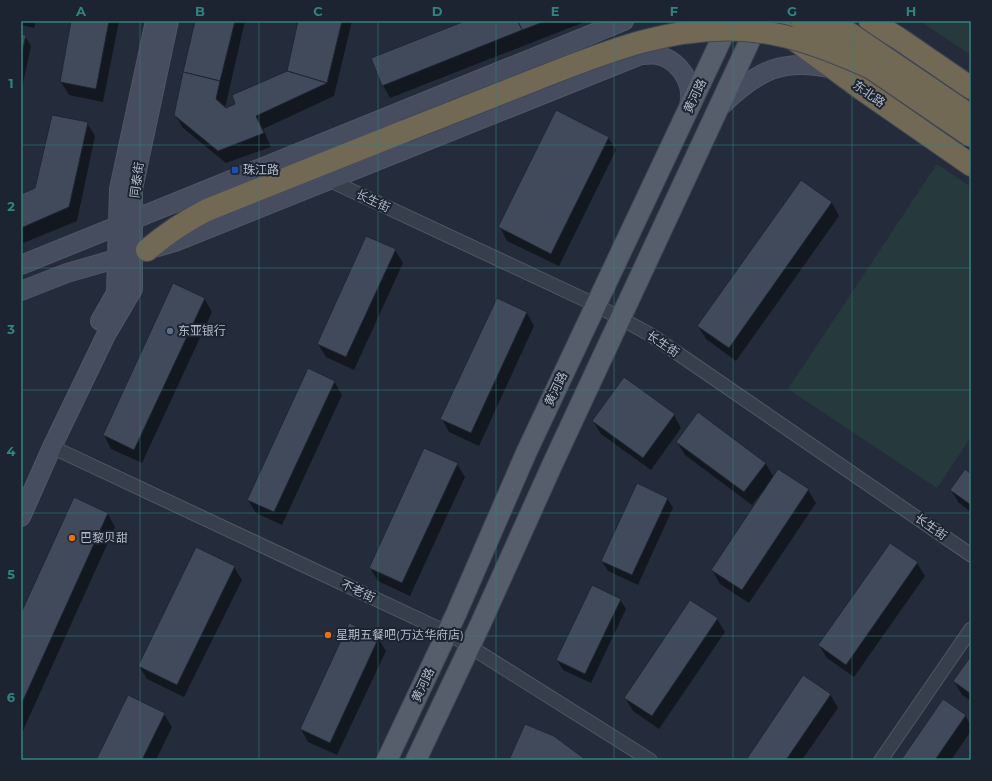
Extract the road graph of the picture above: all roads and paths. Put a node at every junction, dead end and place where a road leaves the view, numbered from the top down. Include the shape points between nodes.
1 (155, 21) edge
2 (169, 21) edge
3 (624, 21) edge
4 (627, 21) edge
5 (730, 21) edge
6 (759, 21) edge
7 (769, 21) edge
8 (802, 21) edge
9 (831, 21) edge
10 (870, 21) edge
11 (641, 55) junction
12 (943, 69) junction
13 (836, 70) junction
14 (876, 70) junction
15 (971, 88) edge
16 (719, 108) junction
17 (689, 109) junction
18 (971, 116) edge
19 (907, 121) junction
20 (971, 135) edge
21 (964, 160) edge
22 (329, 180) junction
23 (126, 222) junction
24 (133, 254) junction
25 (21, 264) edge
26 (21, 291) edge
27 (596, 305) junction
28 (621, 318) junction
29 (52, 447) junction
30 (21, 517) edge
31 (971, 555) edge
32 (971, 629) edge
33 (448, 633) junction
34 (470, 646) junction
35 (387, 760) edge
36 (416, 760) edge
37 (650, 760) edge
38 (881, 760) edge

1 - 23 main road, 同泰街 via 119,189
2 - 23 main road, 同泰街
3 - 23 main road
4 - 11 main road
5 - 17 main road, 黄河路
6 - 16 main road
7 - 13 highway, 东北路
8 - 14 highway, 东北路, bridge
9 - 18 highway, bridge
10 - 12 highway
11 - 17 main road via 658,55 671,61 682,71 688,81
11 - 22 main road
12 - 15 highway
12 - 19 highway
13 - 16 main road via 796,64 777,67 738,89
13 - 19 highway, 东北路
14 - 20 highway, 东北路, bridge
14 - 24 highway, bridge via 839,53 771,34 712,30 642,40 604,52 207,210
16 - 28 main road
17 - 27 main road, 黄河路
19 - 21 highway, 东北路
20 - 21 highway
22 - 24 main road via 175,242
22 - 27 street, 长生街
23 - 24 main road, 同泰街
23 - 25 main road
24 - 26 main road via 67,273
24 - 29 main road, 同泰街 via 100,321 106,335
27 - 28 street, 长生街
27 - 33 main road, 黄河路 via 527,451
28 - 31 street, 长生街 via 651,335
28 - 34 main road
29 - 30 main road, 同泰街
29 - 33 street, 不老街
32 - 38 street
33 - 34 street, 不老街
33 - 35 main road, 黄河路
34 - 36 main road
34 - 37 street, 不老街

